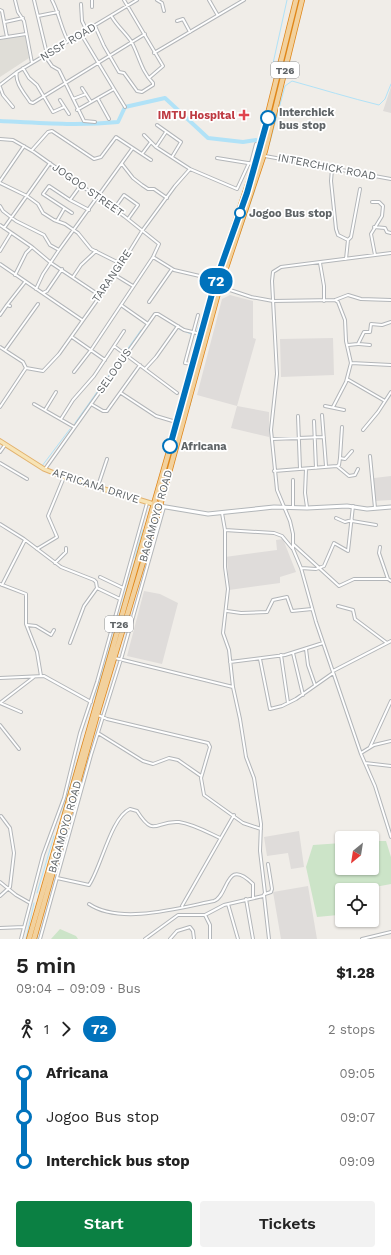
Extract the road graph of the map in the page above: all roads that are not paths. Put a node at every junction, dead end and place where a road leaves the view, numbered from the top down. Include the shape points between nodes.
1 (15, 0) edge
2 (34, 0) edge
3 (52, 0) edge
4 (92, 0) edge
5 (124, 0) edge
6 (137, 0) edge
7 (157, 0) edge
8 (209, 0) edge
9 (244, 0) edge
10 (296, 0) edge
11 (302, 0) edge
12 (80, 4) dead end
13 (128, 5) junction
14 (92, 7) dead end
15 (0, 10) edge
16 (164, 11) dead end
17 (58, 12) junction
18 (218, 15) junction
19 (38, 16) junction
20 (112, 16) junction
21 (23, 18) junction
22 (177, 21) dead end
23 (4, 22) junction
24 (95, 26) junction
25 (87, 30) junction
26 (190, 32) junction
27 (26, 34) junction
28 (81, 34) junction
29 (145, 34) junction
30 (7, 37) junction
31 (0, 38) edge
32 (68, 41) junction
33 (132, 43) junction
34 (154, 53) junction
35 (46, 55) junction
36 (110, 57) junction
37 (32, 63) junction
38 (99, 63) junction
39 (24, 68) junction
40 (17, 72) junction
41 (149, 78) junction
42 (66, 83) junction
43 (0, 86) edge
44 (82, 88) dead end
45 (114, 88) junction
46 (86, 94) junction
47 (44, 96) junction
48 (73, 99) junction
49 (98, 99) junction
50 (60, 100) dead end
51 (91, 102) junction
52 (13, 107) dead end
53 (64, 107) junction
54 (125, 107) dead end
55 (77, 110) junction
56 (68, 114) dead end
57 (109, 119) dead end
58 (95, 122) dead end
59 (157, 125) dead end
60 (166, 132) junction
61 (144, 135) dead end
62 (0, 139) edge
63 (151, 142) junction
64 (256, 144) dead end
65 (24, 146) junction
66 (156, 147) junction
67 (132, 148) junction
68 (32, 150) junction
69 (142, 154) junction
70 (264, 156) junction
71 (172, 157) junction
72 (217, 158) dead end
73 (151, 160) dead end
74 (50, 163) junction
75 (252, 163) junction
76 (121, 164) junction
77 (190, 169) junction
78 (332, 169) junction
79 (391, 180) edge
80 (0, 182) edge
81 (81, 186) junction
82 (360, 189) dead end
83 (27, 196) junction
84 (98, 197) junction
85 (167, 198) junction
86 (70, 200) junction
87 (372, 202) dead end
88 (0, 206) edge
89 (64, 209) junction
90 (114, 209) junction
91 (89, 210) junction
92 (72, 213) dead end
93 (11, 218) junction
94 (128, 219) junction
95 (57, 221) junction
96 (0, 225) edge
97 (374, 227) junction
98 (4, 228) junction
99 (74, 230) junction
100 (142, 230) junction
101 (11, 233) junction
102 (391, 234) edge
103 (348, 240) junction
104 (32, 247) junction
105 (59, 250) junction
106 (0, 251) edge
107 (96, 251) junction
108 (391, 253) edge
109 (375, 255) junction
110 (153, 257) junction
111 (346, 259) junction
112 (51, 263) junction
113 (320, 263) junction
114 (0, 264) edge
115 (121, 264) junction
116 (62, 269) junction
117 (172, 269) junction
118 (15, 275) junction
119 (115, 275) junction
120 (73, 277) junction
121 (25, 282) junction
122 (215, 283) junction
123 (133, 286) junction
124 (220, 286) junction
125 (36, 289) junction
126 (42, 293) junction
127 (99, 295) junction
128 (324, 300) junction
129 (335, 300) junction
130 (391, 300) edge
131 (273, 301) junction
132 (149, 302) dead end
133 (38, 304) dead end
134 (121, 305) junction
135 (0, 315) edge
136 (198, 315) dead end
137 (82, 320) junction
138 (391, 322) edge
139 (148, 324) junction
140 (178, 326) junction
141 (124, 331) dead end
142 (194, 333) junction
143 (201, 334) junction
144 (72, 337) junction
145 (358, 344) junction
146 (348, 345) junction
147 (370, 345) dead end
148 (114, 346) junction
149 (0, 347) edge
150 (5, 350) junction
151 (91, 350) junction
152 (125, 354) junction
153 (105, 360) junction
154 (351, 363) junction
155 (194, 364) junction
156 (140, 365) junction
157 (391, 365) edge
158 (26, 368) junction
159 (145, 369) junction
160 (74, 372) dead end
161 (347, 379) junction
162 (56, 392) dead end
163 (391, 392) edge
164 (121, 393) junction
165 (177, 393) dead end
166 (385, 401) junction
167 (34, 404) dead end
168 (91, 404) junction
169 (325, 406) dead end
170 (0, 407) edge
171 (333, 407) junction
172 (45, 410) junction
173 (344, 410) dead end
174 (322, 415) dead end
175 (298, 416) dead end
176 (61, 419) junction
177 (314, 421) dead end
178 (177, 422) junction
179 (74, 427) junction
180 (342, 427) dead end
181 (364, 430) dead end
182 (315, 437) junction
183 (324, 437) junction
184 (272, 439) junction
185 (300, 439) junction
186 (0, 441) edge
187 (5, 445) junction
188 (352, 451) dead end
189 (0, 452) edge
190 (370, 456) dead end
191 (340, 458) junction
192 (107, 459) dead end
193 (0, 463) edge
194 (326, 466) junction
195 (337, 466) junction
196 (316, 468) junction
197 (44, 469) junction
198 (300, 469) junction
199 (306, 469) junction
200 (358, 469) dead end
201 (274, 471) junction
202 (64, 477) junction
203 (27, 478) dead end
204 (294, 480) dead end
205 (98, 488) junction
206 (147, 502) junction
207 (152, 503) junction
208 (162, 506) junction
209 (353, 506) junction
210 (391, 507) edge
211 (285, 508) junction
212 (292, 508) junction
213 (307, 508) junction
214 (375, 508) junction
215 (222, 513) junction
216 (336, 518) dead end
217 (352, 520) junction
218 (0, 524) edge
219 (376, 525) dead end
220 (225, 530) junction
221 (25, 540) junction
222 (292, 543) junction
223 (380, 547) dead end
224 (66, 548) dead end
225 (36, 549) junction
226 (293, 549) junction
227 (55, 563) junction
228 (301, 568) junction
229 (320, 568) junction
230 (100, 577) dead end
231 (388, 579) junction
232 (391, 581) edge
233 (1, 584) edge
234 (97, 588) junction
235 (123, 588) junction
236 (120, 599) junction
237 (338, 606) dead end
238 (312, 609) junction
239 (226, 611) junction
240 (27, 625) junction
241 (54, 630) dead end
242 (391, 641) edge
243 (70, 643) dead end
244 (323, 643) junction
245 (387, 643) junction
246 (306, 649) junction
247 (293, 653) junction
248 (281, 656) junction
249 (115, 658) junction
250 (121, 659) junction
251 (260, 659) junction
252 (230, 662) junction
253 (334, 672) junction
254 (34, 676) junction
255 (40, 676) junction
256 (0, 678) edge
257 (314, 686) junction
258 (232, 687) junction
259 (303, 694) junction
260 (391, 701) edge
261 (91, 702) junction
262 (0, 703) edge
263 (288, 703) junction
264 (21, 712) dead end
265 (97, 715) junction
266 (103, 717) junction
267 (0, 725) edge
268 (98, 733) junction
269 (391, 741) edge
270 (370, 747) junction
271 (19, 749) dead end
272 (361, 754) junction
273 (365, 763) junction
274 (391, 766) edge
275 (202, 776) junction
276 (1, 816) dead end
277 (234, 816) junction
278 (261, 829) junction
279 (391, 837) edge
280 (220, 838) junction
281 (268, 864) dead end
282 (57, 878) junction
283 (0, 882) edge
284 (9, 889) junction
285 (264, 895) junction
286 (0, 896) edge
287 (253, 898) junction
288 (246, 899) junction
289 (30, 903) junction
290 (89, 904) dead end
291 (228, 904) junction
292 (182, 907) junction
293 (205, 915) junction
294 (24, 927) junction
295 (0, 928) edge
296 (391, 932) edge
297 (21, 939) edge
298 (29, 939) edge
299 (34, 939) edge
300 (40, 939) edge
301 (145, 939) edge
302 (170, 939) edge
303 (194, 939) edge
304 (210, 939) edge
305 (238, 939) edge
306 (253, 939) edge
307 (269, 939) edge
308 (362, 939) edge

1 - 21 street via 18,12
2 - 19 street
3 - 17 street
4 - 14 street
5 - 13 street
6 - 13 street, NSSF ROAD
7 - 16 street via 162,3
8 - 18 street
9 - 18 street
10 - 75 highway, BAGAMOYO ROAD / T26 via 262,140
11 - 70 highway, BAGAMOYO ROAD / T26
12 - 25 street via 82,21
13 - 20 street, NSSF ROAD
13 - 29 street
15 - 23 street
17 - 19 street
17 - 32 street via 61,28
18 - 26 street
19 - 35 street
20 - 24 street, NSSF ROAD
20 - 33 street
21 - 23 street
21 - 27 street
22 - 26 street via 183,19
23 - 30 street
24 - 25 street, NSSF ROAD
24 - 36 street
25 - 28 street, NSSF ROAD
26 - 34 street
27 - 30 street
27 - 37 street
28 - 32 street, NSSF ROAD
28 - 38 street
29 - 33 street
29 - 34 street
30 - 31 street
32 - 35 street, NSSF ROAD
33 - 36 street
33 - 41 street via 140,65
34 - 41 street via 163,67
35 - 37 street, NSSF ROAD
35 - 42 street
36 - 38 street
36 - 41 street via 119,72 124,73 137,91 142,92 153,85
37 - 39 street, NSSF ROAD
38 - 42 street
38 - 45 street
39 - 40 street, NSSF ROAD
39 - 47 street
40 - 43 street, NSSF ROAD
40 - 47 street via 18,82 30,102 33,103
42 - 47 street
42 - 48 street
43 - 52 street via 3,95
44 - 46 street
45 - 49 street
45 - 54 street
46 - 48 street
46 - 51 street
47 - 53 street via 53,112
48 - 55 street
49 - 51 street
49 - 57 street
50 - 53 street
51 - 55 street
53 - 56 street
55 - 58 street via 84,121
59 - 60 street
60 - 66 street
60 - 71 street via 181,142
61 - 63 street
62 - 65 street, JOGOO STREET via 13,140
63 - 66 street
63 - 69 street
64 - 75 street
65 - 68 street, JOGOO STREET
65 - 80 street
66 - 71 street
67 - 68 street via 116,137 101,157 94,159 51,131
67 - 69 street
67 - 76 street
68 - 74 street, JOGOO STREET
69 - 73 street
70 - 78 street, INTERCHICK ROAD
70 - 124 highway, BAGAMOYO ROAD / T26
71 - 77 street
72 - 75 street
74 - 81 street, JOGOO STREET
74 - 83 street
75 - 77 street via 243,173 236,189
75 - 122 highway, BAGAMOYO ROAD / T26
76 - 84 street
76 - 85 street via 142,185
77 - 85 street, TARANGIRE
78 - 79 street, INTERCHICK ROAD
78 - 103 street via 337,234
80 - 83 street
81 - 84 street, JOGOO STREET
81 - 86 street
82 - 103 street via 351,237
83 - 93 street
83 - 95 street via 38,204 43,213
84 - 90 street, JOGOO STREET
84 - 91 street
85 - 100 street, TARANGIRE
86 - 89 street via 47,186 43,194
86 - 91 street
87 - 97 street via 379,202 383,206 382,216
88 - 93 street
89 - 92 street
89 - 95 street
90 - 94 street, JOGOO STREET
90 - 94 street via 124,195 138,205
91 - 99 street
93 - 98 street
93 - 105 street via 44,236 50,245
94 - 100 street, JOGOO STREET
95 - 99 street
96 - 98 street
97 - 102 street via 385,228
97 - 109 street via 371,236
98 - 101 street
99 - 105 street
99 - 107 street
100 - 110 street, JOGOO STREET via 159,244
100 - 115 street, TARANGIRE
101 - 104 street
101 - 106 street
103 - 111 street
104 - 112 street
104 - 118 street via 24,255
105 - 112 street
107 - 115 street
107 - 120 street
108 - 109 street
109 - 111 street
110 - 117 street
110 - 123 street
111 - 113 street
112 - 116 street
112 - 125 street
113 - 128 street
113 - 131 street via 274,270
114 - 118 street
115 - 119 street, TARANGIRE
116 - 120 street
116 - 126 street via 47,291
117 - 122 street via 204,277
117 - 132 street
118 - 121 street
119 - 123 street
119 - 127 street, TARANGIRE
120 - 127 street
121 - 125 street
121 - 135 street
122 - 124 street
122 - 143 highway, BAGAMOYO ROAD / T26
123 - 134 street
124 - 131 street via 251,297
124 - 208 highway, BAGAMOYO ROAD / T26
125 - 126 street
126 - 137 street
127 - 137 street, TARANGIRE
128 - 129 street
128 - 131 street
129 - 130 street via 348,295 361,299
129 - 146 street via 345,320 345,337
131 - 184 street via 277,374
133 - 150 street
134 - 139 street
134 - 151 street
136 - 142 street
137 - 144 street, TARANGIRE
138 - 145 street via 382,325 371,324 370,332 364,332
139 - 140 street, SELOOUS via 156,314
139 - 152 street, SELOOUS
140 - 142 street, SELOOUS
140 - 159 street
141 - 148 street
142 - 143 street, SELOOUS
142 - 155 street via 185,362
143 - 155 highway, BAGAMOYO ROAD / T26
144 - 151 street
144 - 158 street, TARANGIRE via 45,370 40,372
145 - 146 street
145 - 147 street
146 - 154 street
148 - 152 street
148 - 153 street
149 - 150 street
150 - 158 street via 23,362
151 - 153 street
151 - 160 street
152 - 156 street
152 - 168 street, SELOOUS
153 - 176 street
154 - 157 street
154 - 161 street
155 - 178 highway, BAGAMOYO ROAD / T26
156 - 159 street
156 - 164 street
158 - 170 street
159 - 165 street
161 - 166 street
161 - 171 street
162 - 172 street
163 - 166 street
164 - 168 street via 105,412
164 - 178 street via 156,416
166 - 181 street
167 - 172 street
168 - 179 street, SELOOUS
169 - 171 street
171 - 173 street
172 - 176 street
174 - 183 street
175 - 185 street
176 - 179 street
177 - 182 street
178 - 207 highway, BAGAMOYO ROAD / T26
179 - 197 street, SELOOUS
180 - 191 street
182 - 183 street
182 - 185 street
182 - 196 street
183 - 194 street
184 - 185 street
184 - 201 street
185 - 198 street
186 - 187 main road, AFRICANA DRIVE
187 - 189 street
187 - 197 main road, AFRICANA DRIVE
188 - 191 street via 345,459
190 - 214 street
191 - 195 street
192 - 205 street
193 - 203 street
194 - 195 street
194 - 196 street
195 - 200 street via 349,476 355,475
196 - 199 street
197 - 202 main road, AFRICANA DRIVE
198 - 199 street
198 - 201 street
199 - 213 street
201 - 211 street via 278,495
202 - 205 main road, AFRICANA DRIVE
202 - 225 street via 48,516 57,538
204 - 212 street
205 - 206 main road, AFRICANA DRIVE
206 - 207 main road, AFRICANA DRIVE
206 - 235 street
207 - 208 main road, AFRICANA DRIVE
207 - 298 highway, BAGAMOYO ROAD / T26
208 - 215 street via 200,513
208 - 249 highway, BAGAMOYO ROAD / T26
208 - 250 street
209 - 213 street
209 - 214 street
209 - 217 street
210 - 214 street
211 - 212 street
211 - 215 street
211 - 222 street via 293,534
212 - 213 street
215 - 220 street
216 - 217 street via 345,522
217 - 219 street
217 - 229 street via 348,551 334,543 326,564
218 - 221 street
220 - 226 street via 274,532 282,536
220 - 239 street via 228,589
221 - 225 street
221 - 233 street
222 - 226 street
222 - 229 street
223 - 231 street via 379,553
224 - 227 street via 66,552
225 - 227 street
226 - 228 street
227 - 234 street via 94,580
228 - 229 street
228 - 238 street
229 - 231 street via 339,586 354,579
230 - 235 street
231 - 232 street
233 - 240 street via 26,594
234 - 236 street
234 - 243 street via 84,606
235 - 236 street
236 - 261 street
237 - 245 street via 353,610 355,619
238 - 239 street via 292,612 287,597 273,600 267,612
238 - 244 street
239 - 252 street via 223,633 228,644
240 - 241 street via 36,626 51,635
240 - 255 street via 37,652
242 - 245 street
244 - 246 street
244 - 253 street
245 - 253 street
246 - 247 street
246 - 257 street
247 - 248 street
247 - 259 street
248 - 251 street
248 - 263 street
249 - 250 street
249 - 265 highway, BAGAMOYO ROAD / T26
250 - 258 street
250 - 266 street
251 - 252 street
251 - 263 street via 269,708
252 - 258 street
253 - 257 street
253 - 272 street
254 - 255 street
254 - 256 street
254 - 262 street
255 - 261 street
257 - 259 street
258 - 278 street via 246,757 254,778
259 - 263 street
260 - 270 street
261 - 289 street via 80,733 64,798 43,855
262 - 264 street
265 - 266 street
265 - 299 highway, BAGAMOYO ROAD / T26
266 - 268 street
266 - 275 street via 207,742 210,747
267 - 271 street
268 - 275 street via 143,761 153,764 169,758 178,760
268 - 282 street
269 - 270 street
270 - 272 street
272 - 273 street
273 - 274 street
273 - 279 street
275 - 277 street via 202,789 206,797
276 - 284 street via 10,828 14,853 12,882
277 - 278 street via 248,826
277 - 280 street
278 - 285 street via 260,852
280 - 282 street via 178,822 148,825 141,820 137,811 130,809 121,817 112,833 89,886
280 - 292 street
281 - 285 street via 272,891
282 - 300 street
283 - 284 street
284 - 286 street
284 - 289 street
285 - 287 street
285 - 307 street
287 - 288 street
287 - 292 street via 252,883 236,874 230,877 217,900
288 - 291 street
288 - 306 street
289 - 294 street
290 - 292 street via 125,915
291 - 293 street
291 - 305 street
293 - 301 street via 178,915
293 - 304 street via 210,926
294 - 295 street
294 - 297 street
296 - 308 street
302 - 303 street via 177,931 187,927 193,929

